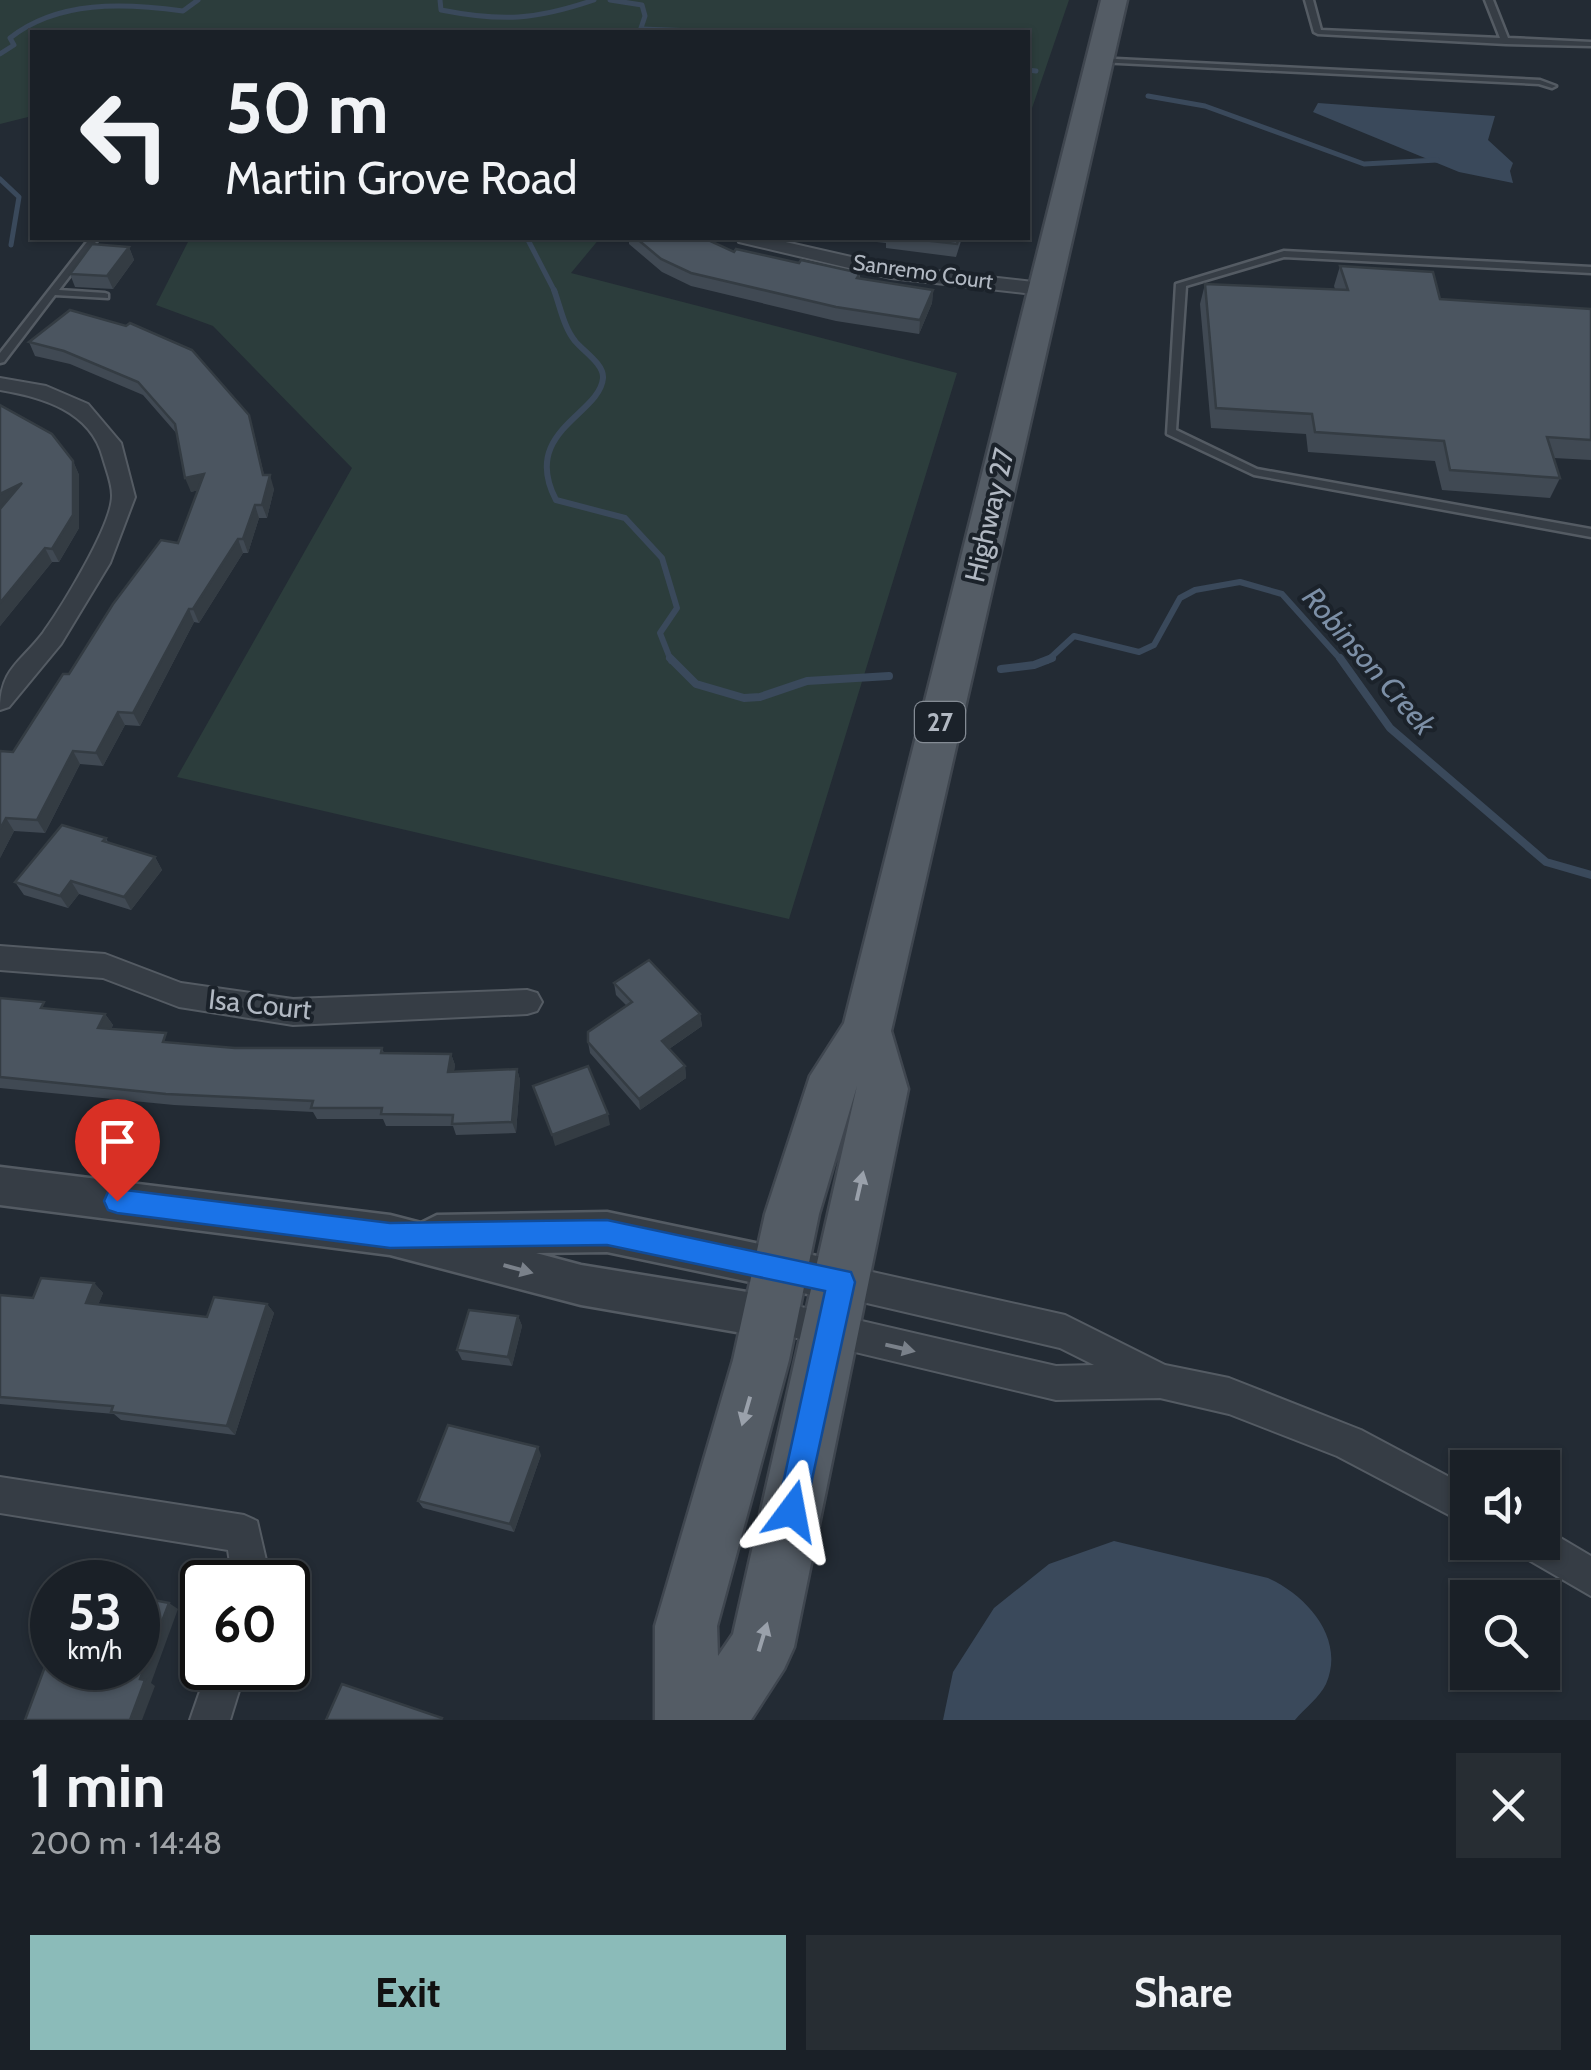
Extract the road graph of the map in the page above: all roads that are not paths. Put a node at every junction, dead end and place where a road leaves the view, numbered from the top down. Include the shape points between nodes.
1 (1114, 0) edge
2 (1309, 0) edge
3 (1489, 0) edge
4 (1506, 42) junction
5 (1591, 44) edge
6 (1099, 60) junction
7 (1552, 86) dead end
8 (92, 240) edge
9 (755, 240) edge
10 (1591, 270) edge
11 (1042, 289) junction
12 (52, 292) junction
13 (105, 296) dead end
14 (0, 360) edge
15 (0, 384) edge
16 (1591, 533) edge
17 (0, 701) edge
18 (0, 958) edge
19 (526, 1002) dead end
20 (867, 1031) junction
21 (0, 1186) edge
22 (390, 1236) junction
23 (776, 1292) junction
24 (837, 1306) junction
25 (1160, 1381) junction
26 (0, 1495) edge
27 (1450, 1497) edge
28 (1560, 1558) edge
29 (248, 1560) edge
30 (1591, 1577) edge
31 (219, 1690) edge
32 (210, 1720) edge
33 (687, 1720) edge
34 (713, 1720) edge

1 - 6 main road, Highway 27 / 27
2 - 4 lane via 1318,32
3 - 4 lane
4 - 5 lane
6 - 7 lane
6 - 11 main road, Highway 27 / 27
8 - 12 lane
9 - 11 street, Sanremo Court via 891,272
10 - 16 lane via 1284,254 1181,284 1171,432 1254,472
11 - 20 main road, Highway 27 / 27
12 - 13 lane
12 - 14 lane
15 - 17 street via 39,390 82,408 110,443 124,497 80,593
18 - 19 street, Isa Court via 104,966 178,995 294,1012
20 - 23 main road, Highway 27 / 27 via 835,1076 792,1214
24 -> 20 main road, Highway 27 / 27 via 883,1089
21 - 22 street
22 -> 23 street via 581,1285
22 - 23 street via 607,1232
23 - 24 street
23 -> 33 main road, Highway 27 / 27 via 686,1626
24 -> 25 street via 1056,1383
24 - 25 street via 1065,1332
34 -> 24 main road, Highway 27 / 27 via 762,1648
25 - 27 street via 1228,1396 1348,1443
26 - 29 street via 244,1534
28 - 30 street
31 - 32 street

